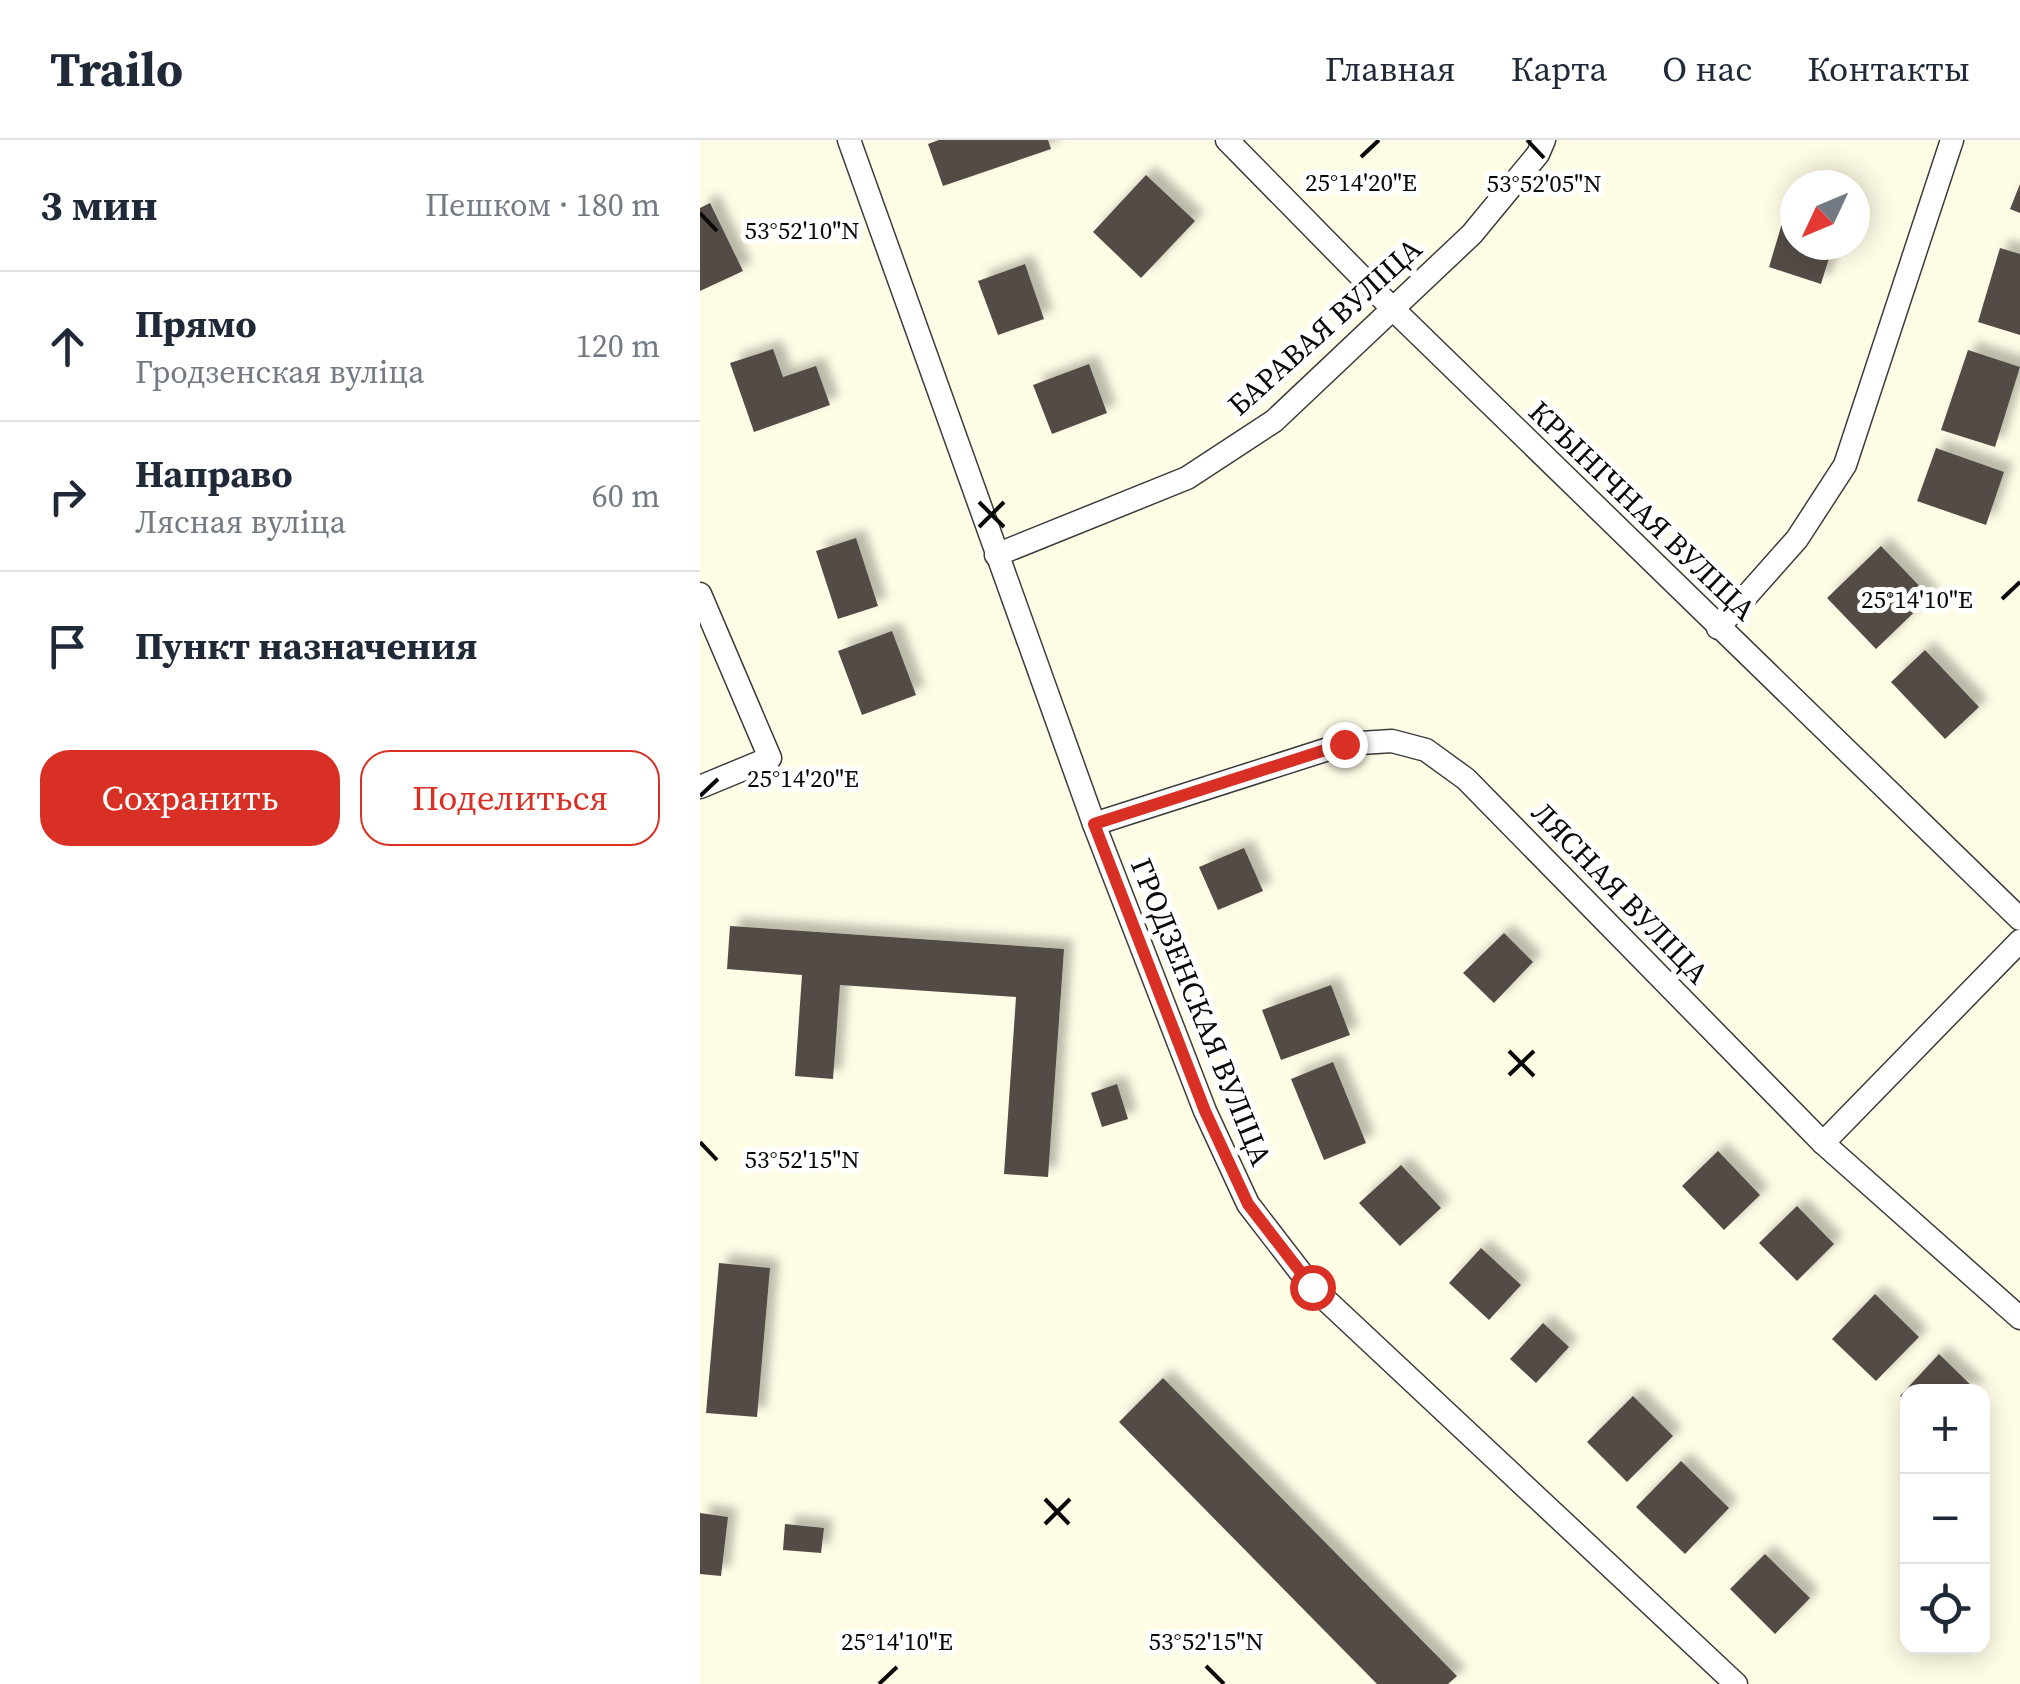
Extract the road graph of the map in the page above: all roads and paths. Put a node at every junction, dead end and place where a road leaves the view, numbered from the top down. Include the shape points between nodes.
1 (848, 140) edge
2 (1226, 140) edge
3 (1544, 140) edge
4 (1952, 140) edge
5 (1394, 310) junction
6 (996, 555) junction
7 (700, 594) edge
8 (1718, 628) junction
9 (700, 788) edge
10 (1094, 824) junction
11 (2020, 919) edge
12 (2020, 941) edge
13 (1823, 1144) junction
14 (2020, 1318) edge
15 (1736, 1684) edge

1 - 6 street, ГРОДЗЕНСКАЯ ВУЛІЦА
2 - 5 street, КРЫНІЧНАЯ ВУЛІЦА
3 - 5 street, БАРАВАЯ ВУЛІЦА via 1472,234
4 - 8 street via 1845,465 1797,539
5 - 6 street, БАРАВАЯ ВУЛІЦА via 1274,421 1187,478
5 - 8 street, КРЫНІЧНАЯ ВУЛІЦА
6 - 10 street, ГРОДЗЕНСКАЯ ВУЛІЦА
7 - 9 street via 770,758
8 - 11 street, КРЫНІЧНАЯ ВУЛІЦА
10 - 13 street, ЛЯСНАЯ ВУЛІЦА via 1344,744 1392,742 1426,750 1466,779
10 - 15 street, ГРОДЗЕНСКАЯ ВУЛІЦА via 1248,1204 1312,1287
12 - 13 street
13 - 14 street, ЛЯСНАЯ ВУЛІЦА

